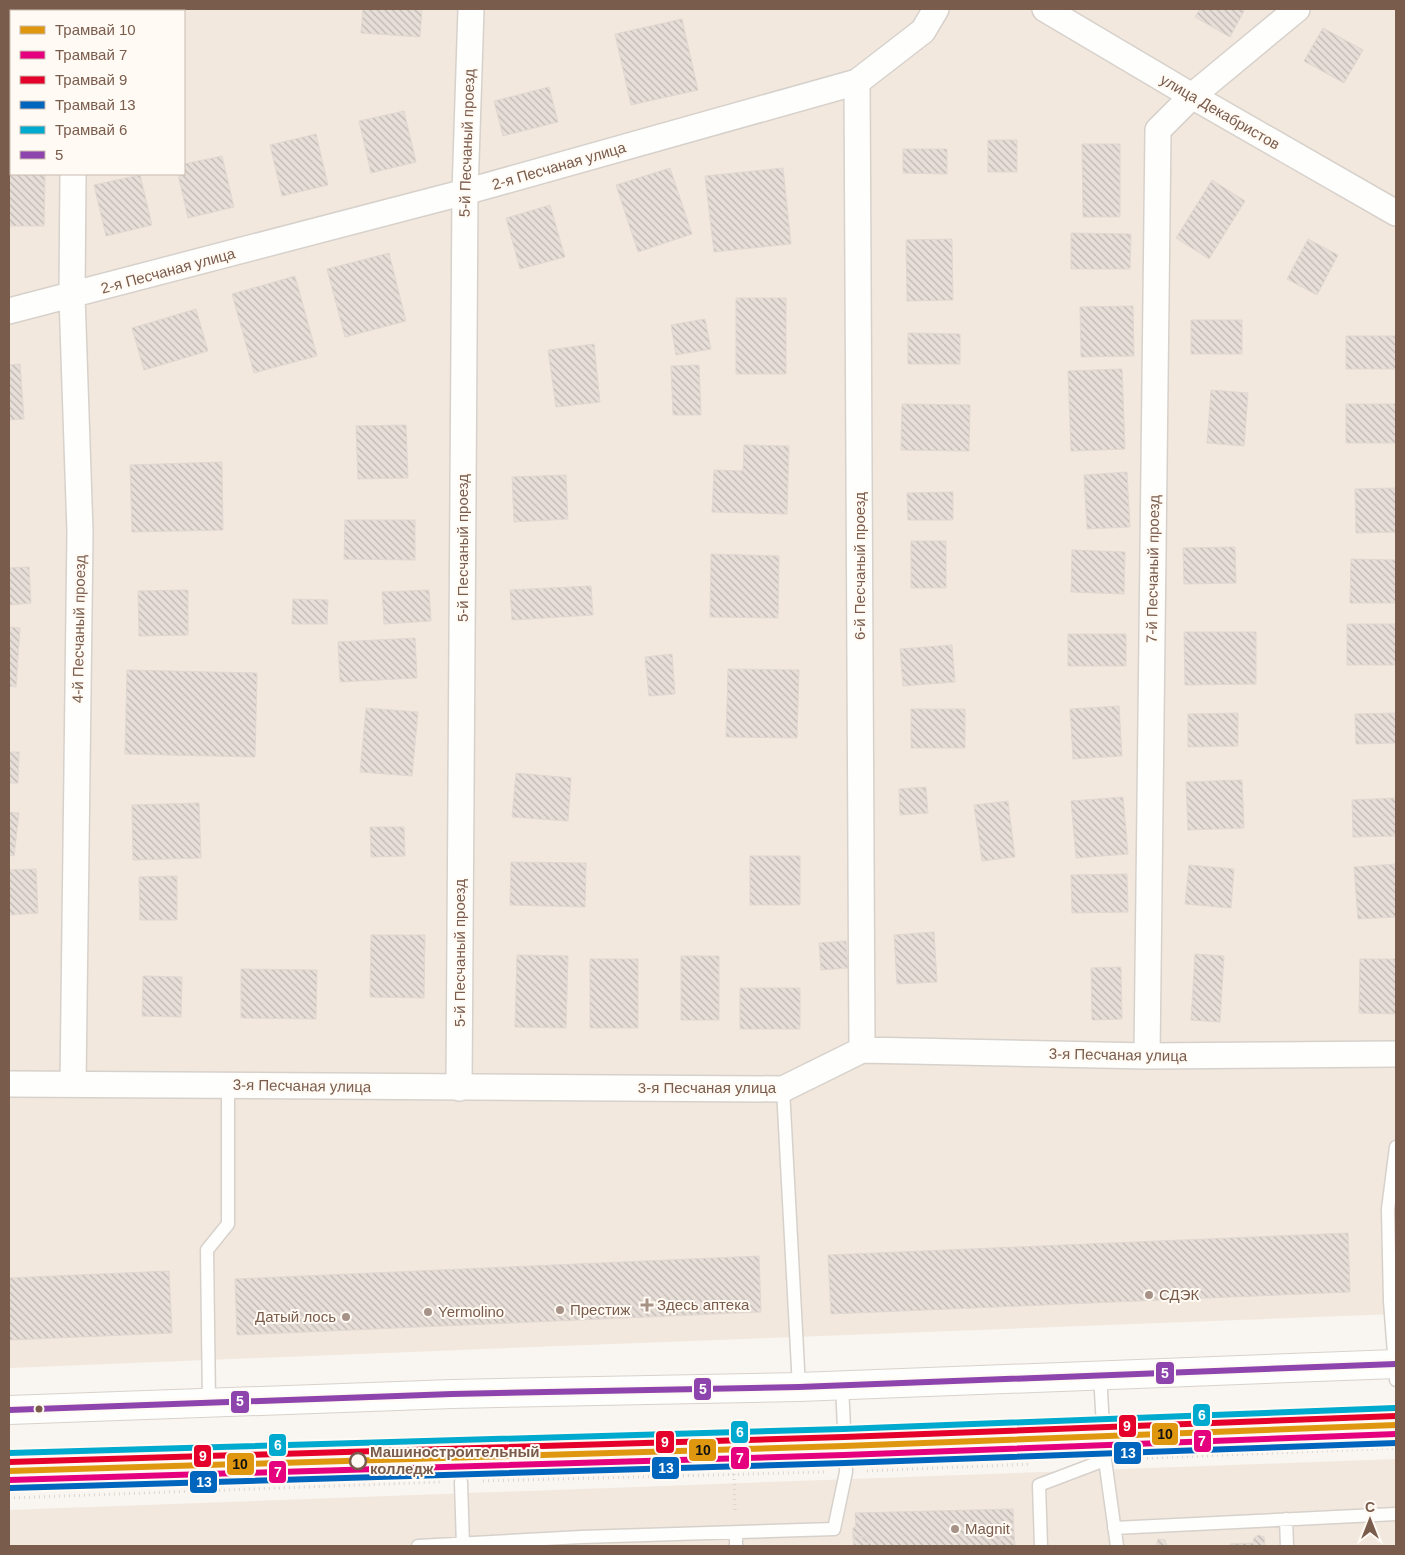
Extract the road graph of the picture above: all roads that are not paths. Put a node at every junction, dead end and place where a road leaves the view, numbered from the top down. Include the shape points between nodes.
1 (471, 9) edge
2 (936, 9) edge
3 (1045, 9) edge
4 (1297, 9) edge
5 (857, 82) junction
6 (1192, 96) junction
7 (73, 175) edge
8 (465, 192) junction
9 (1396, 213) edge
10 (72, 296) junction
11 (9, 312) edge
12 (862, 1050) junction
13 (1396, 1054) edge
14 (1147, 1056) junction
15 (9, 1084) edge
16 (73, 1084) junction
17 (228, 1085) junction
18 (459, 1088) junction
19 (783, 1089) junction
20 (1396, 1147) edge
21 (1396, 1370) edge
22 (1100, 1375) junction
23 (842, 1385) junction
24 (799, 1387) junction
25 (209, 1402) junction
26 (9, 1410) edge
27 (1105, 1460) junction
28 (461, 1482) road end
29 (1396, 1514) edge
30 (1286, 1519) junction
31 (1114, 1528) junction
32 (736, 1533) junction
33 (581, 1542) edge
34 (463, 1545) edge
35 (418, 1546) edge
36 (736, 1546) edge
37 (1041, 1546) edge
38 (1117, 1546) edge
39 (1287, 1546) edge

1 - 8 street, 5-й Песчаный проезд
2 - 5 street, 2-я Песчаная улица via 923,31
3 - 6 street, улица Декабристов
4 - 6 street, 7-й Песчаный проезд
5 - 8 street, 2-я Песчаная улица
5 - 12 street, 6-й Песчаный проезд
6 - 9 street, улица Декабристов
6 - 14 street, 7-й Песчаный проезд via 1158,130
7 - 10 street, 4-й Песчаный проезд
8 - 10 street, 2-я Песчаная улица
8 - 18 street, 5-й Песчаный проезд
10 - 11 street, 2-я Песчаная улица
10 - 16 street, 4-й Песчаный проезд via 80,532
12 - 14 street, 3-я Песчаная улица
12 - 19 street, 3-я Песчаная улица
13 - 14 street, 3-я Песчаная улица
15 - 16 street, 3-я Песчаная улица
16 - 17 street, 3-я Песчаная улица
17 - 18 street, 3-я Песчаная улица
17 - 25 lane via 228,1224 207,1250
18 - 19 street, 3-я Песчаная улица
19 - 24 lane
20 - 21 lane via 1388,1209 1390,1301
21 - 22 main road
22 - 23 main road
22 - 27 lane
23 - 24 main road
23 - 32 lane via 846,1472 834,1529
24 - 25 main road
25 - 26 main road
27 - 31 lane
27 - 37 lane via 1039,1485
28 - 34 lane
29 - 30 lane
30 - 31 lane
30 - 39 lane
31 - 38 lane
32 - 33 lane
32 - 36 lane
33 - 34 lane
34 - 35 lane

